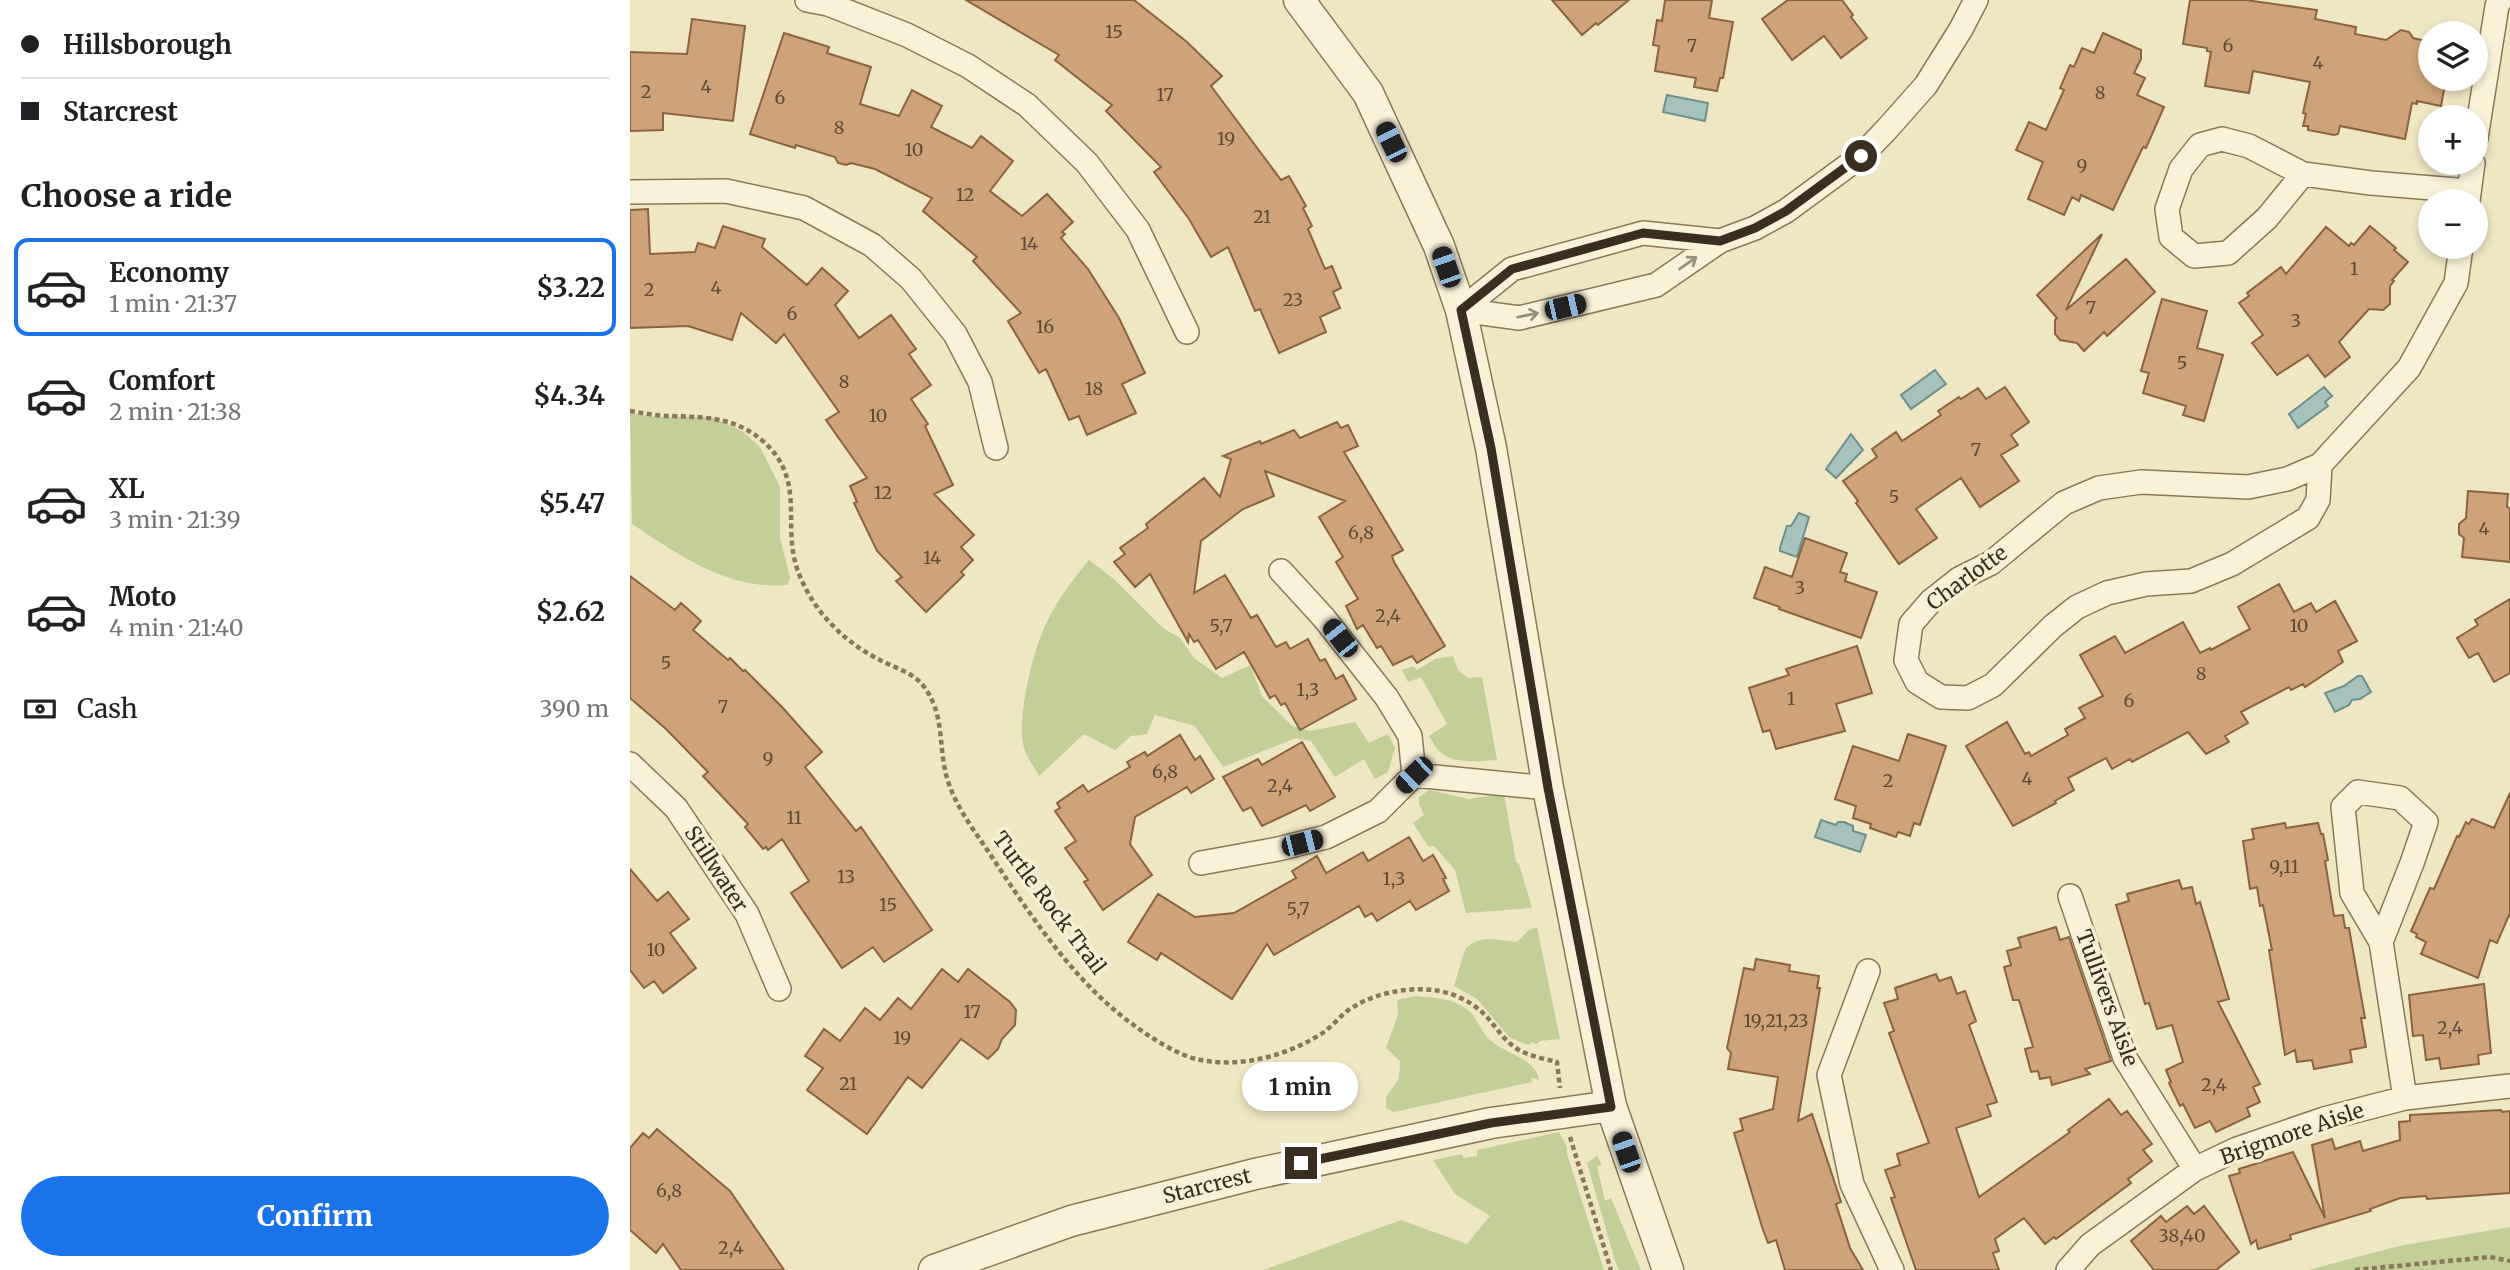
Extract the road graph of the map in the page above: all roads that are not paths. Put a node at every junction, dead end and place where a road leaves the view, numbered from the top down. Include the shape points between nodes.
1 (807, 0) edge
2 (1298, 0) edge
3 (1976, 0) edge
4 (2492, 2) edge
5 (2480, 105) edge
6 (2303, 174) junction
7 (2418, 189) edge
8 (630, 192) edge
9 (1720, 241) junction
10 (2459, 259) edge
11 (1461, 310) junction
12 (1186, 332) dead end
13 (996, 448) dead end
14 (2320, 466) junction
15 (1281, 571) dead end
16 (630, 764) edge
17 (1414, 775) junction
18 (1548, 788) junction
19 (1201, 863) dead end
20 (2070, 896) dead end
21 (2381, 942) junction
22 (1868, 971) dead end
23 (779, 989) dead end
24 (2510, 1086) edge
25 (2405, 1098) junction
26 (1611, 1107) junction
27 (2195, 1169) junction
28 (934, 1270) edge
29 (1668, 1270) edge
30 (1892, 1270) edge
31 (2068, 1270) edge

1 - 12 street via 907,35 968,66 1027,105 1087,163 1138,230
2 - 11 street via 1368,93 1439,246
3 - 9 street via 1926,85 1861,156 1786,211
4 - 5 street
6 - 6 street via 2249,146 2222,139 2200,145 2181,169 2167,209 2171,237 2194,256 2228,253 2267,218
6 - 7 street
8 - 13 street via 726,191 804,208 872,245 911,279 955,334 980,382
11 -> 9 street via 1519,317 1656,285
9 - 11 street via 1643,233 1512,269
10 - 14 street, Charlotte via 2456,283 2409,368
11 - 18 street via 1491,448
14 - 14 street, Charlotte via 2248,487 2141,482 2099,488 2064,503 1991,563 1959,579 1931,601 1911,624 1906,660 1917,682 1941,697 1968,698 1993,685 2077,607 2108,593 2147,584 2191,581 2232,564 2308,518 2318,500
15 - 17 street via 1387,698 1410,736
16 - 23 street, Stillwater via 676,808 747,914
17 - 18 street
17 - 19 street via 1378,811 1326,837
18 - 26 street
20 - 27 street, Tullivers Aisle via 2125,1058
21 - 21 street via 2352,893 2343,807 2358,792 2400,798 2426,822
21 - 25 street
22 - 30 street via 1829,1075 1852,1184
24 - 25 street, Brigmore Aisle
25 - 27 street, Brigmore Aisle via 2324,1119
26 - 28 street, Starcrest via 1491,1123 1255,1174 1071,1221
26 - 29 street
27 - 31 street, Brigmore Aisle via 2090,1245

